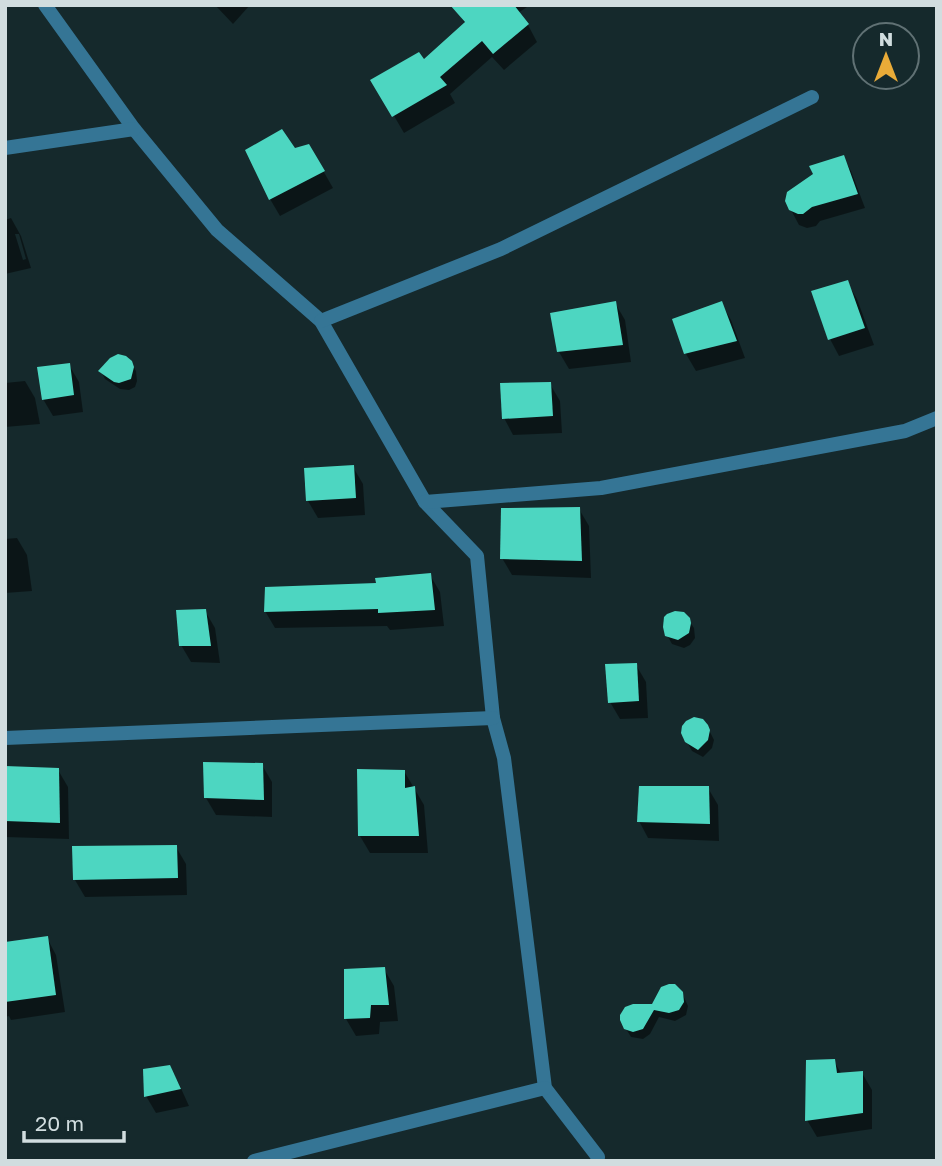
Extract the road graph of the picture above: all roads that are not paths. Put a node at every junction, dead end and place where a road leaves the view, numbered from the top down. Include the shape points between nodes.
1 (45, 5) edge
2 (812, 97) dead end
3 (134, 129) junction
4 (5, 148) edge
5 (321, 321) junction
6 (937, 418) edge
7 (425, 502) junction
8 (493, 718) junction
9 (5, 738) edge
10 (545, 1088) junction
11 (601, 1159) edge
12 (254, 1161) edge

1 - 3 street
2 - 5 street via 501,249
3 - 4 street
3 - 5 street via 217,230
5 - 7 street
6 - 7 street via 905,431 601,488
7 - 8 street via 477,556
8 - 9 street
8 - 10 street via 504,758
10 - 11 street
10 - 12 street

